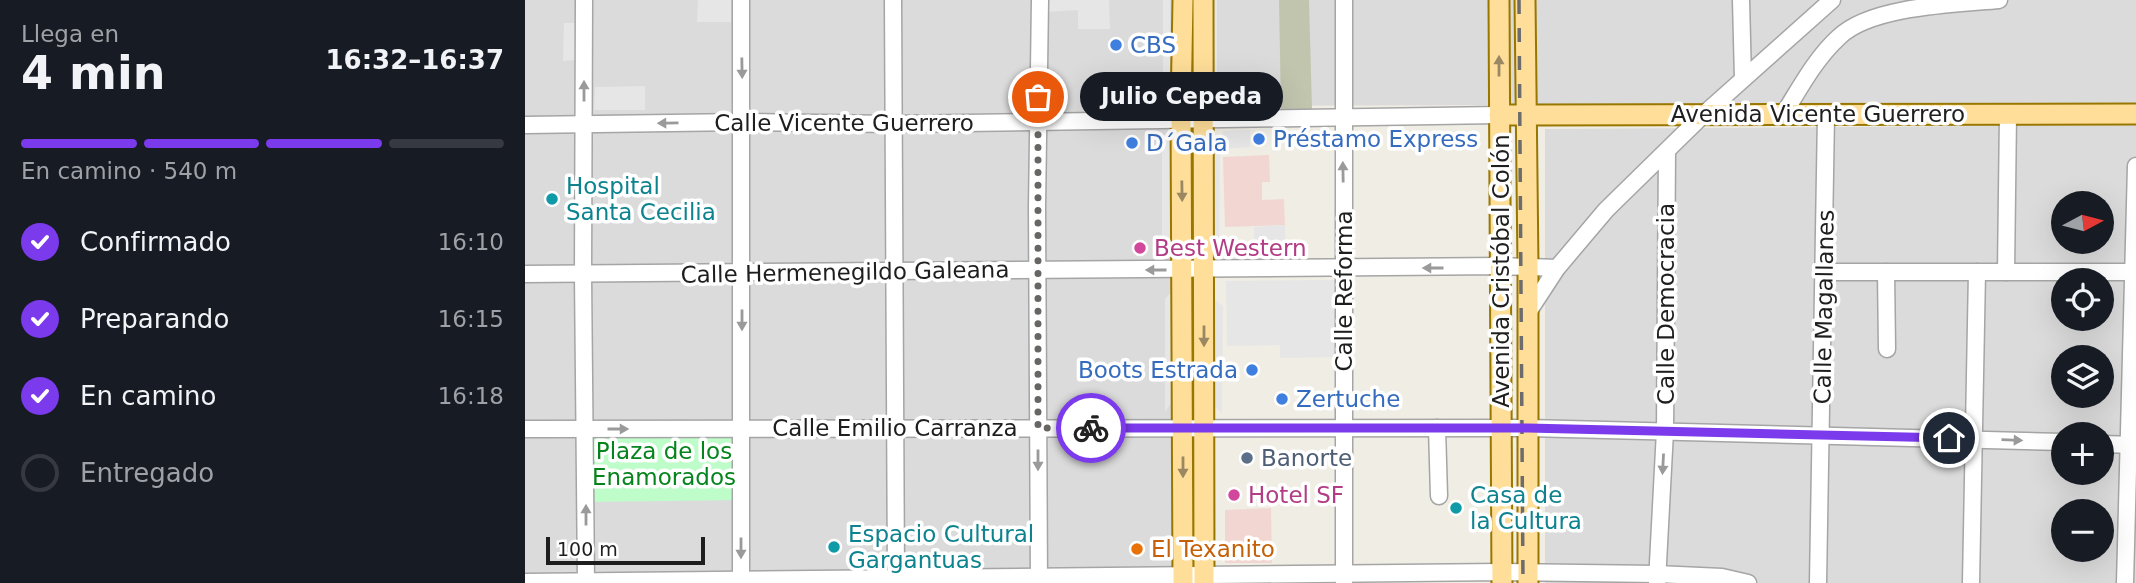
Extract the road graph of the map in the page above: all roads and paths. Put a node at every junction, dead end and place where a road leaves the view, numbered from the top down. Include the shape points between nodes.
1 (584, 0) edge
2 (741, 0) edge
3 (893, 0) edge
4 (1040, 0) edge
5 (1183, 0) edge
6 (1203, 0) edge
7 (1344, 0) edge
8 (1499, 0) edge
9 (1525, 0) edge
10 (1741, 0) edge
11 (1832, 0) edge
12 (1999, 0) edge
13 (1743, 79) junction
14 (1527, 114) junction
15 (2008, 114) junction
16 (2136, 114) edge
17 (1499, 115) junction
18 (1703, 115) junction
19 (1826, 115) junction
20 (1783, 116) junction
21 (1343, 118) junction
22 (1182, 120) junction
23 (1202, 120) junction
24 (743, 122) junction
25 (1038, 122) junction
26 (584, 124) junction
27 (893, 124) junction
28 (525, 125) edge
29 (1667, 151) junction
30 (2136, 166) edge
31 (1501, 266) junction
32 (1528, 267) junction
33 (1345, 268) junction
34 (1557, 268) junction
35 (1193, 269) junction
36 (895, 270) junction
37 (1037, 270) junction
38 (1824, 272) junction
39 (1886, 272) junction
40 (1977, 272) junction
41 (2006, 272) junction
42 (2136, 272) edge
43 (742, 273) junction
44 (525, 274) edge
45 (583, 275) junction
46 (1527, 314) junction
47 (1887, 349) dead end
48 (742, 428) junction
49 (897, 428) junction
50 (1038, 428) junction
51 (1344, 428) junction
52 (1437, 428) junction
53 (1501, 428) junction
54 (1528, 428) junction
55 (525, 429) edge
56 (586, 429) junction
57 (1183, 429) junction
58 (1204, 429) junction
59 (1665, 432) junction
60 (1822, 436) junction
61 (1974, 439) junction
62 (2051, 442) edge
63 (2114, 444) edge
64 (2133, 445) edge
65 (1439, 496) dead end
66 (1344, 578) edge
67 (1502, 578) edge
68 (1528, 578) edge
69 (1039, 579) edge
70 (1183, 579) edge
71 (1204, 579) edge
72 (1657, 579) edge
73 (897, 580) edge
74 (741, 581) edge
75 (525, 582) edge
76 (586, 582) edge
77 (1748, 583) edge
78 (1818, 583) edge
79 (1971, 583) edge
80 (2125, 583) edge

26 -> 1 street
2 -> 24 street
3 - 27 street
4 - 25 street
5 - 22 main road
6 - 23 main road
7 - 21 street, Calle Reforma
17 -> 8 main road, Avenida Cristóbal Colón
9 - 14 main road, Avenida Cristóbal Colón
10 - 13 street
11 - 13 street
12 - 20 street via 1898,12 1857,24 1817,60
13 - 18 street
14 - 17 main road, Avenida Vicente Guerrero
14 - 18 main road, Avenida Vicente Guerrero
14 - 32 main road, Avenida Cristóbal Colón
15 - 16 main road, Avenida Vicente Guerrero
15 - 19 main road, Avenida Vicente Guerrero
15 - 41 street
17 - 21 street, Calle Vicente Guerrero
17 - 31 main road, Avenida Cristóbal Colón
18 - 20 main road, Avenida Vicente Guerrero
18 - 29 street
19 - 20 main road, Avenida Vicente Guerrero
19 - 38 street, Calle Magallanes
21 - 23 street, Calle Vicente Guerrero
33 -> 21 street, Calle Reforma
22 - 23 street, Calle Vicente Guerrero
22 - 25 street, Calle Vicente Guerrero
22 -> 35 main road
23 - 35 main road
24 -> 26 street, Calle Vicente Guerrero
24 - 27 street, Calle Vicente Guerrero
24 - 43 street
25 - 27 street, Calle Vicente Guerrero
25 - 37 street
26 - 28 street, Calle Vicente Guerrero
26 - 45 street
27 - 36 street
29 - 34 street via 1606,210
29 - 59 street, Calle Democracia
30 - 42 street
31 - 32 street, Calle Hermenegildo Galeana
31 -> 33 street, Calle Hermenegildo Galeana
31 - 53 main road, Avenida Cristóbal Colón
32 - 34 street, Calle Hermenegildo Galeana
32 - 46 main road, Avenida Cristóbal Colón
33 - 35 street, Calle Hermenegildo Galeana
33 - 51 street, Calle Reforma
34 - 46 street
35 -> 37 street, Calle Hermenegildo Galeana
35 - 57 main road
35 -> 58 main road
36 - 37 street, Calle Hermenegildo Galeana
36 - 43 street, Calle Hermenegildo Galeana
36 - 49 street
37 - 50 street
38 - 39 street
38 - 60 street, Calle Magallanes
39 - 40 street
39 - 47 street
40 - 41 street
40 - 61 street
41 - 42 street
42 - 64 street
43 - 45 street, Calle Hermenegildo Galeana
43 -> 48 street
44 - 45 street, Calle Hermenegildo Galeana
45 - 56 street
46 - 54 main road, Avenida Cristóbal Colón
48 - 49 street, Calle Emilio Carranza
56 -> 48 street, Calle Emilio Carranza
48 -> 74 street
49 - 50 street, Calle Emilio Carranza
49 - 73 street
50 - 57 street, Calle Emilio Carranza
50 -> 69 street
51 - 52 street, Calle Emilio Carranza
51 - 58 street, Calle Emilio Carranza
51 - 66 street, Calle Reforma
52 - 53 street, Calle Emilio Carranza
52 - 65 street
53 - 54 street, Calle Emilio Carranza
53 - 67 main road, Avenida Cristóbal Colón
54 - 59 street, Calle Emilio Carranza
54 - 68 main road, Avenida Cristóbal Colón
55 - 56 street, Calle Emilio Carranza
76 -> 56 street
57 - 58 street, Calle Emilio Carranza
57 -> 70 main road
58 - 71 main road
59 - 60 street, Calle Emilio Carranza
59 -> 72 street, Calle Democracia
60 - 61 street, Calle Emilio Carranza
60 - 78 street, Calle Magallanes
61 -> 62 street, Calle Emilio Carranza
61 - 79 street
63 - 64 street
64 - 80 street
66 - 67 street
66 - 71 street
67 - 68 street
68 - 72 street
69 - 70 street
69 - 73 street
70 - 71 street
72 - 77 street via 1723,578
73 - 74 street
74 - 76 street
75 - 76 street

